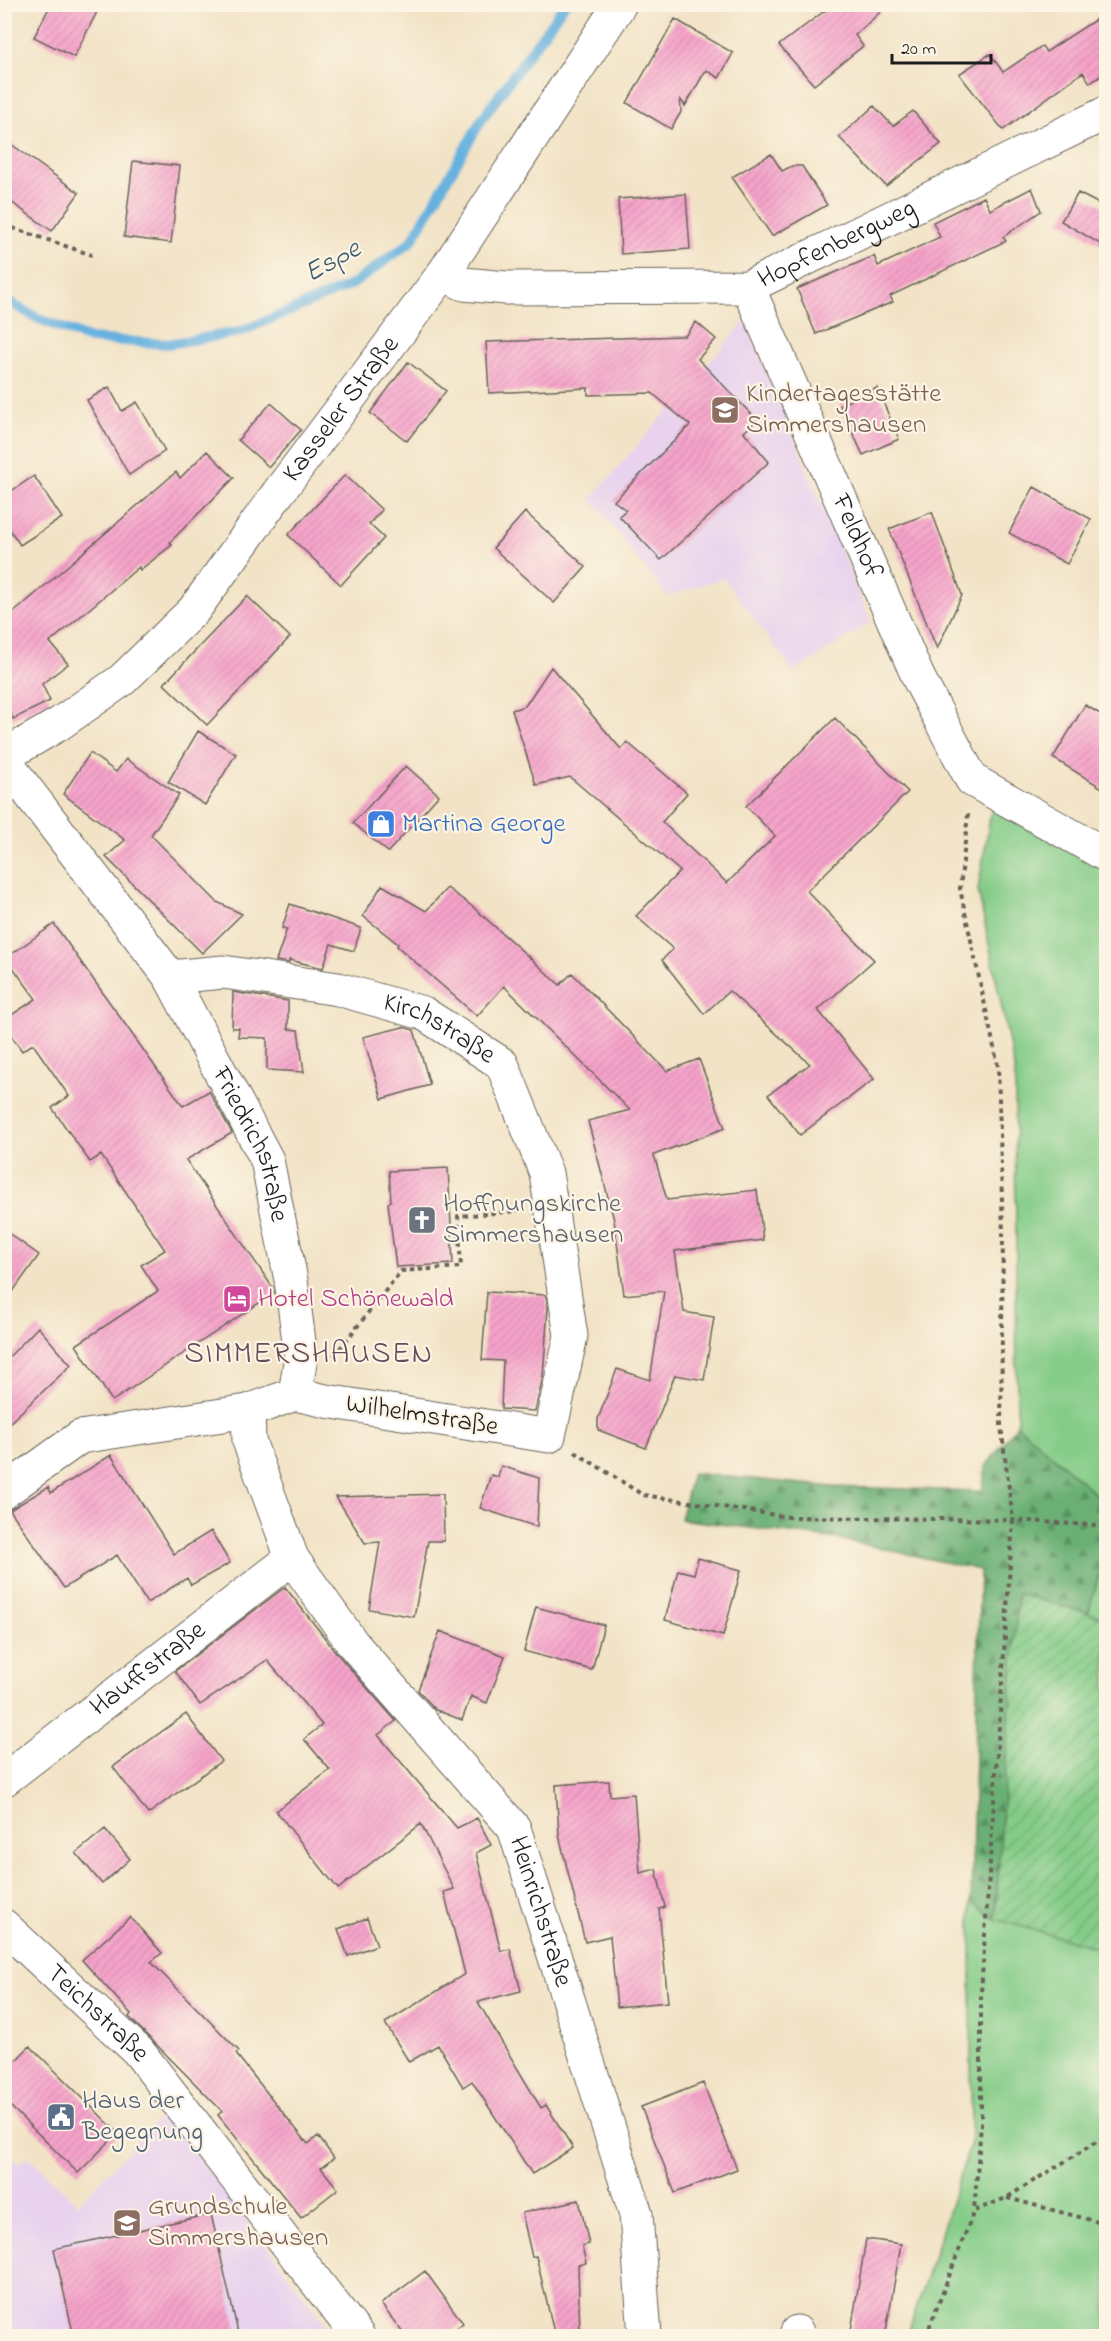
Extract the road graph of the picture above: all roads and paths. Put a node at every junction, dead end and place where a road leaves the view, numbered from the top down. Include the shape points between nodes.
1 (620, 4) edge
2 (1107, 113) edge
3 (4, 225) edge
4 (92, 255) dead end
5 (443, 274) junction
6 (748, 287) junction
7 (4, 758) edge
8 (972, 780) junction
9 (1107, 855) edge
10 (170, 977) junction
11 (552, 1208) junction
12 (305, 1396) junction
13 (248, 1411) junction
14 (549, 1436) junction
15 (4, 1492) edge
16 (1013, 1520) junction
17 (1107, 1526) edge
18 (292, 1558) junction
19 (4, 1780) edge
20 (4, 1926) edge
21 (1107, 2136) edge
22 (1006, 2198) junction
23 (974, 2211) junction
24 (1107, 2224) edge
25 (358, 2337) edge
26 (645, 2337) edge
27 (926, 2337) edge

1 - 5 street, Kasseler Straße
2 - 6 street, Hopfenbergweg
3 - 4 path
5 - 6 street, Hopfenbergweg via 464,284 506,288
5 - 7 street, Kasseler Straße via 194,610 122,680
6 - 8 street, Feldhof via 919,679
7 - 10 street, Friedrichstraße
8 - 9 street
8 - 16 path via 960,889 998,1066 1003,1234 1001,1426
10 - 11 street, Kirchstraße via 223,972 338,989 423,1013 502,1064 546,1173
10 - 12 street, Friedrichstraße via 267,1160 291,1280
11 - 12 path via 458,1216 461,1267 401,1271
11 - 14 street, Kirchstraße via 571,1336
12 - 13 street
12 - 14 street, Wilhelmstraße
13 - 15 street via 80,1437
13 - 18 street via 249,1442
14 - 16 path via 643,1495 789,1517
16 - 17 path
16 - 23 path via 981,1993 981,2125
18 - 19 street, Hauffstraße
18 - 26 street, Heinrichstraße via 353,1644 514,1828 636,2214
20 - 25 street, Teichstraße via 138,2051
21 - 22 path
22 - 23 path
22 - 24 path
23 - 27 path

